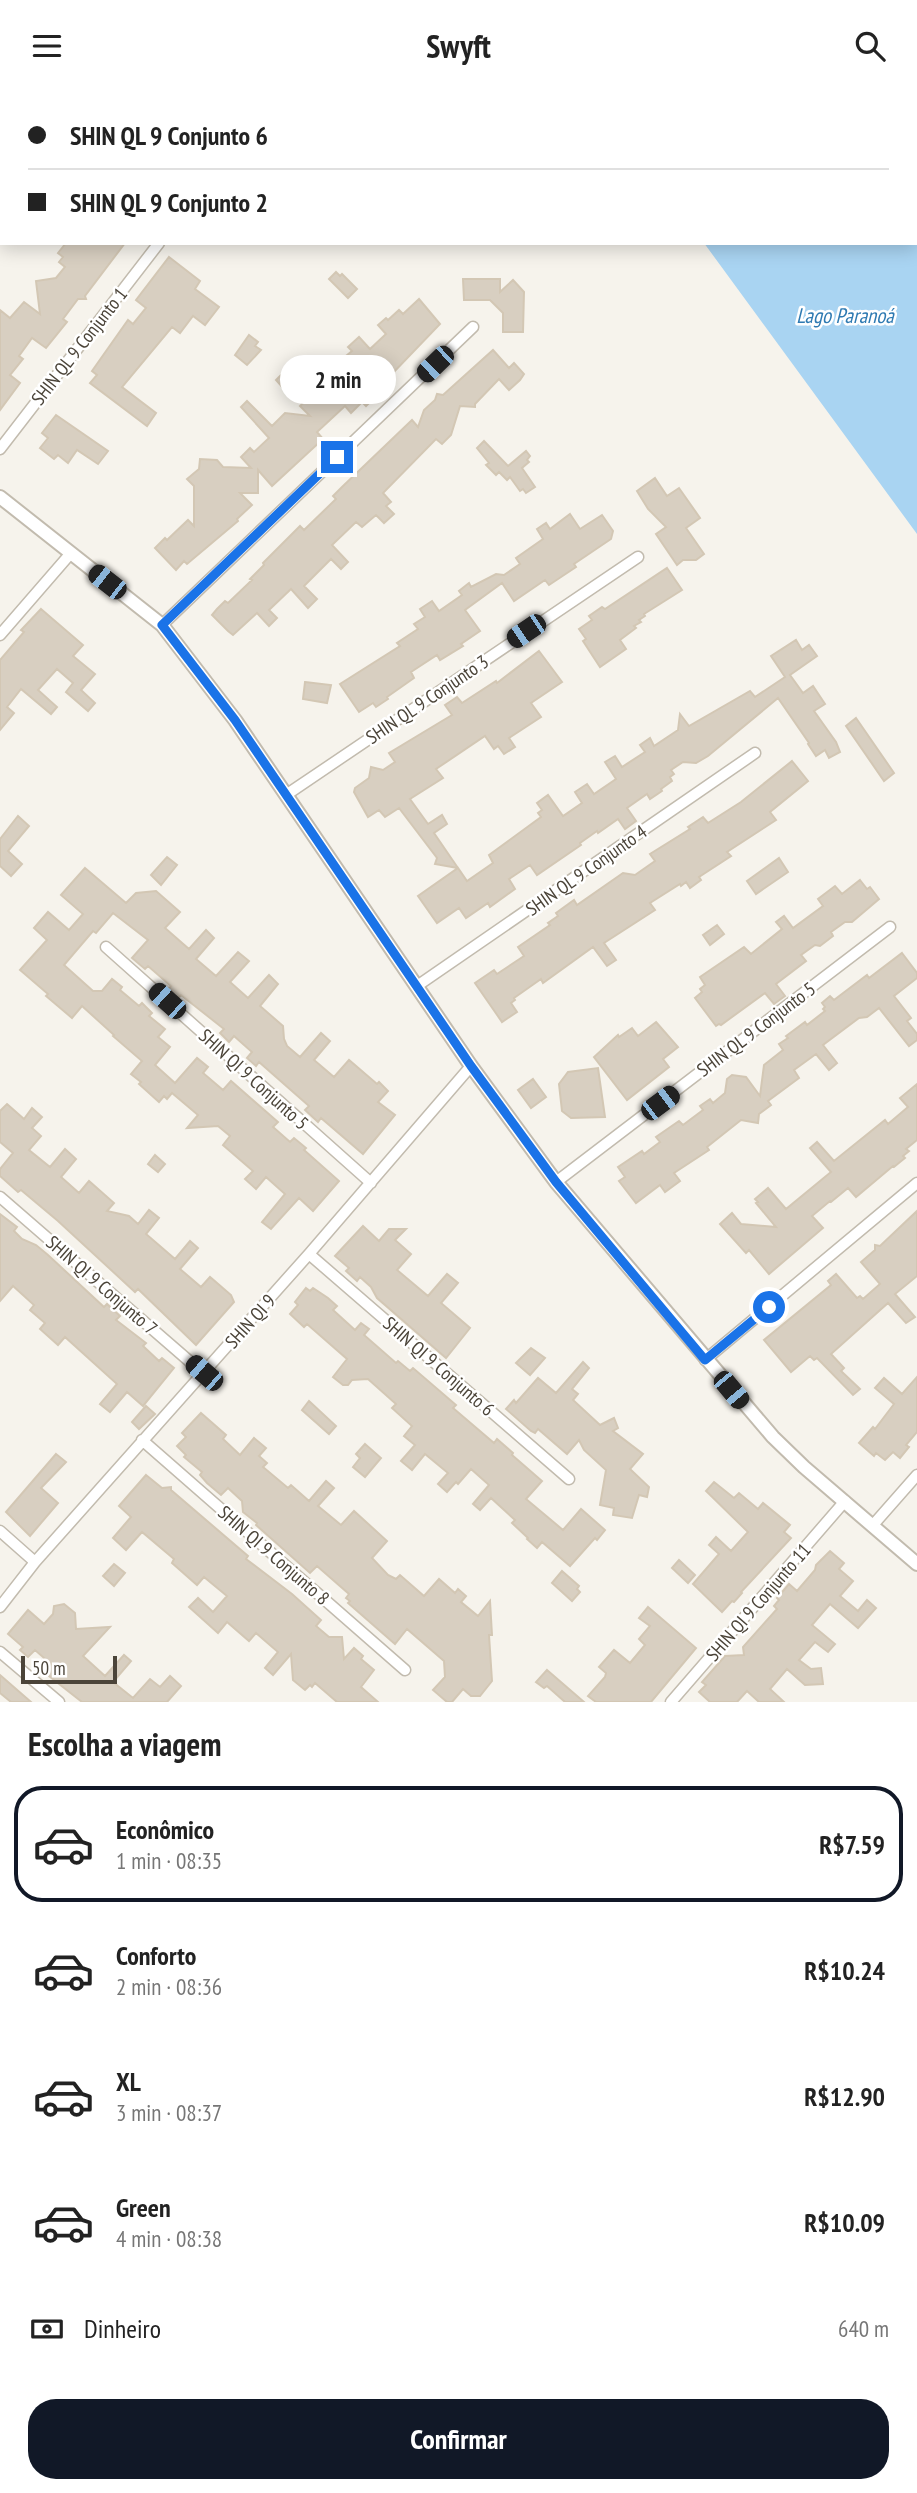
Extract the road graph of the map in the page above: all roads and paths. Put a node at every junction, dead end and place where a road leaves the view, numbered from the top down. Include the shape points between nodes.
1 (157, 245) edge
2 (474, 327) dead end
3 (0, 449) edge
4 (0, 497) edge
5 (71, 553) junction
6 (638, 557) dead end
7 (162, 625) junction
8 (0, 635) edge
9 (755, 753) dead end
10 (286, 795) junction
11 (890, 927) dead end
12 (106, 947) dead end
13 (417, 986) junction
14 (471, 1066) junction
15 (556, 1182) junction
16 (371, 1183) junction
17 (917, 1183) edge
18 (0, 1197) edge
19 (309, 1254) junction
20 (705, 1360) junction
21 (204, 1373) junction
22 (142, 1440) junction
23 (917, 1475) edge
24 (569, 1479) dead end
25 (845, 1501) junction
26 (873, 1525) junction
27 (0, 1531) edge
28 (35, 1562) junction
29 (917, 1564) edge
30 (0, 1607) edge
31 (0, 1651) edge
32 (405, 1670) dead end
33 (59, 1702) edge
34 (671, 1702) edge

1 - 3 street, SHIN QL 9 Conjunto 1
2 - 7 street
4 - 5 street
5 - 7 street
5 - 8 street
6 - 10 street, SHIN QL 9 Conjunto 3
7 - 10 street
9 - 13 street, SHIN QL 9 Conjunto 4
10 - 13 street
11 - 15 street, SHIN QL 9 Conjunto 5
12 - 16 street, SHIN QI 9 Conjunto 5
13 - 14 street
14 - 15 street
14 - 16 street, SHIN QI 9
15 - 20 street
16 - 19 street, SHIN QI 9
17 - 20 street
18 - 21 street, SHIN QI 9 Conjunto 7
19 - 21 street, SHIN QI 9
19 - 24 street, SHIN QI 9 Conjunto 6
20 - 25 street via 774,1437
21 - 22 street, SHIN QI 9
22 - 28 street, SHIN QI 9
22 - 32 street, SHIN QI 9 Conjunto 8
23 - 26 street
25 - 26 street
25 - 34 street, SHIN QI 9 Conjunto 11
26 - 29 street
27 - 28 street
28 - 30 street, SHIN QI 9
31 - 33 street

